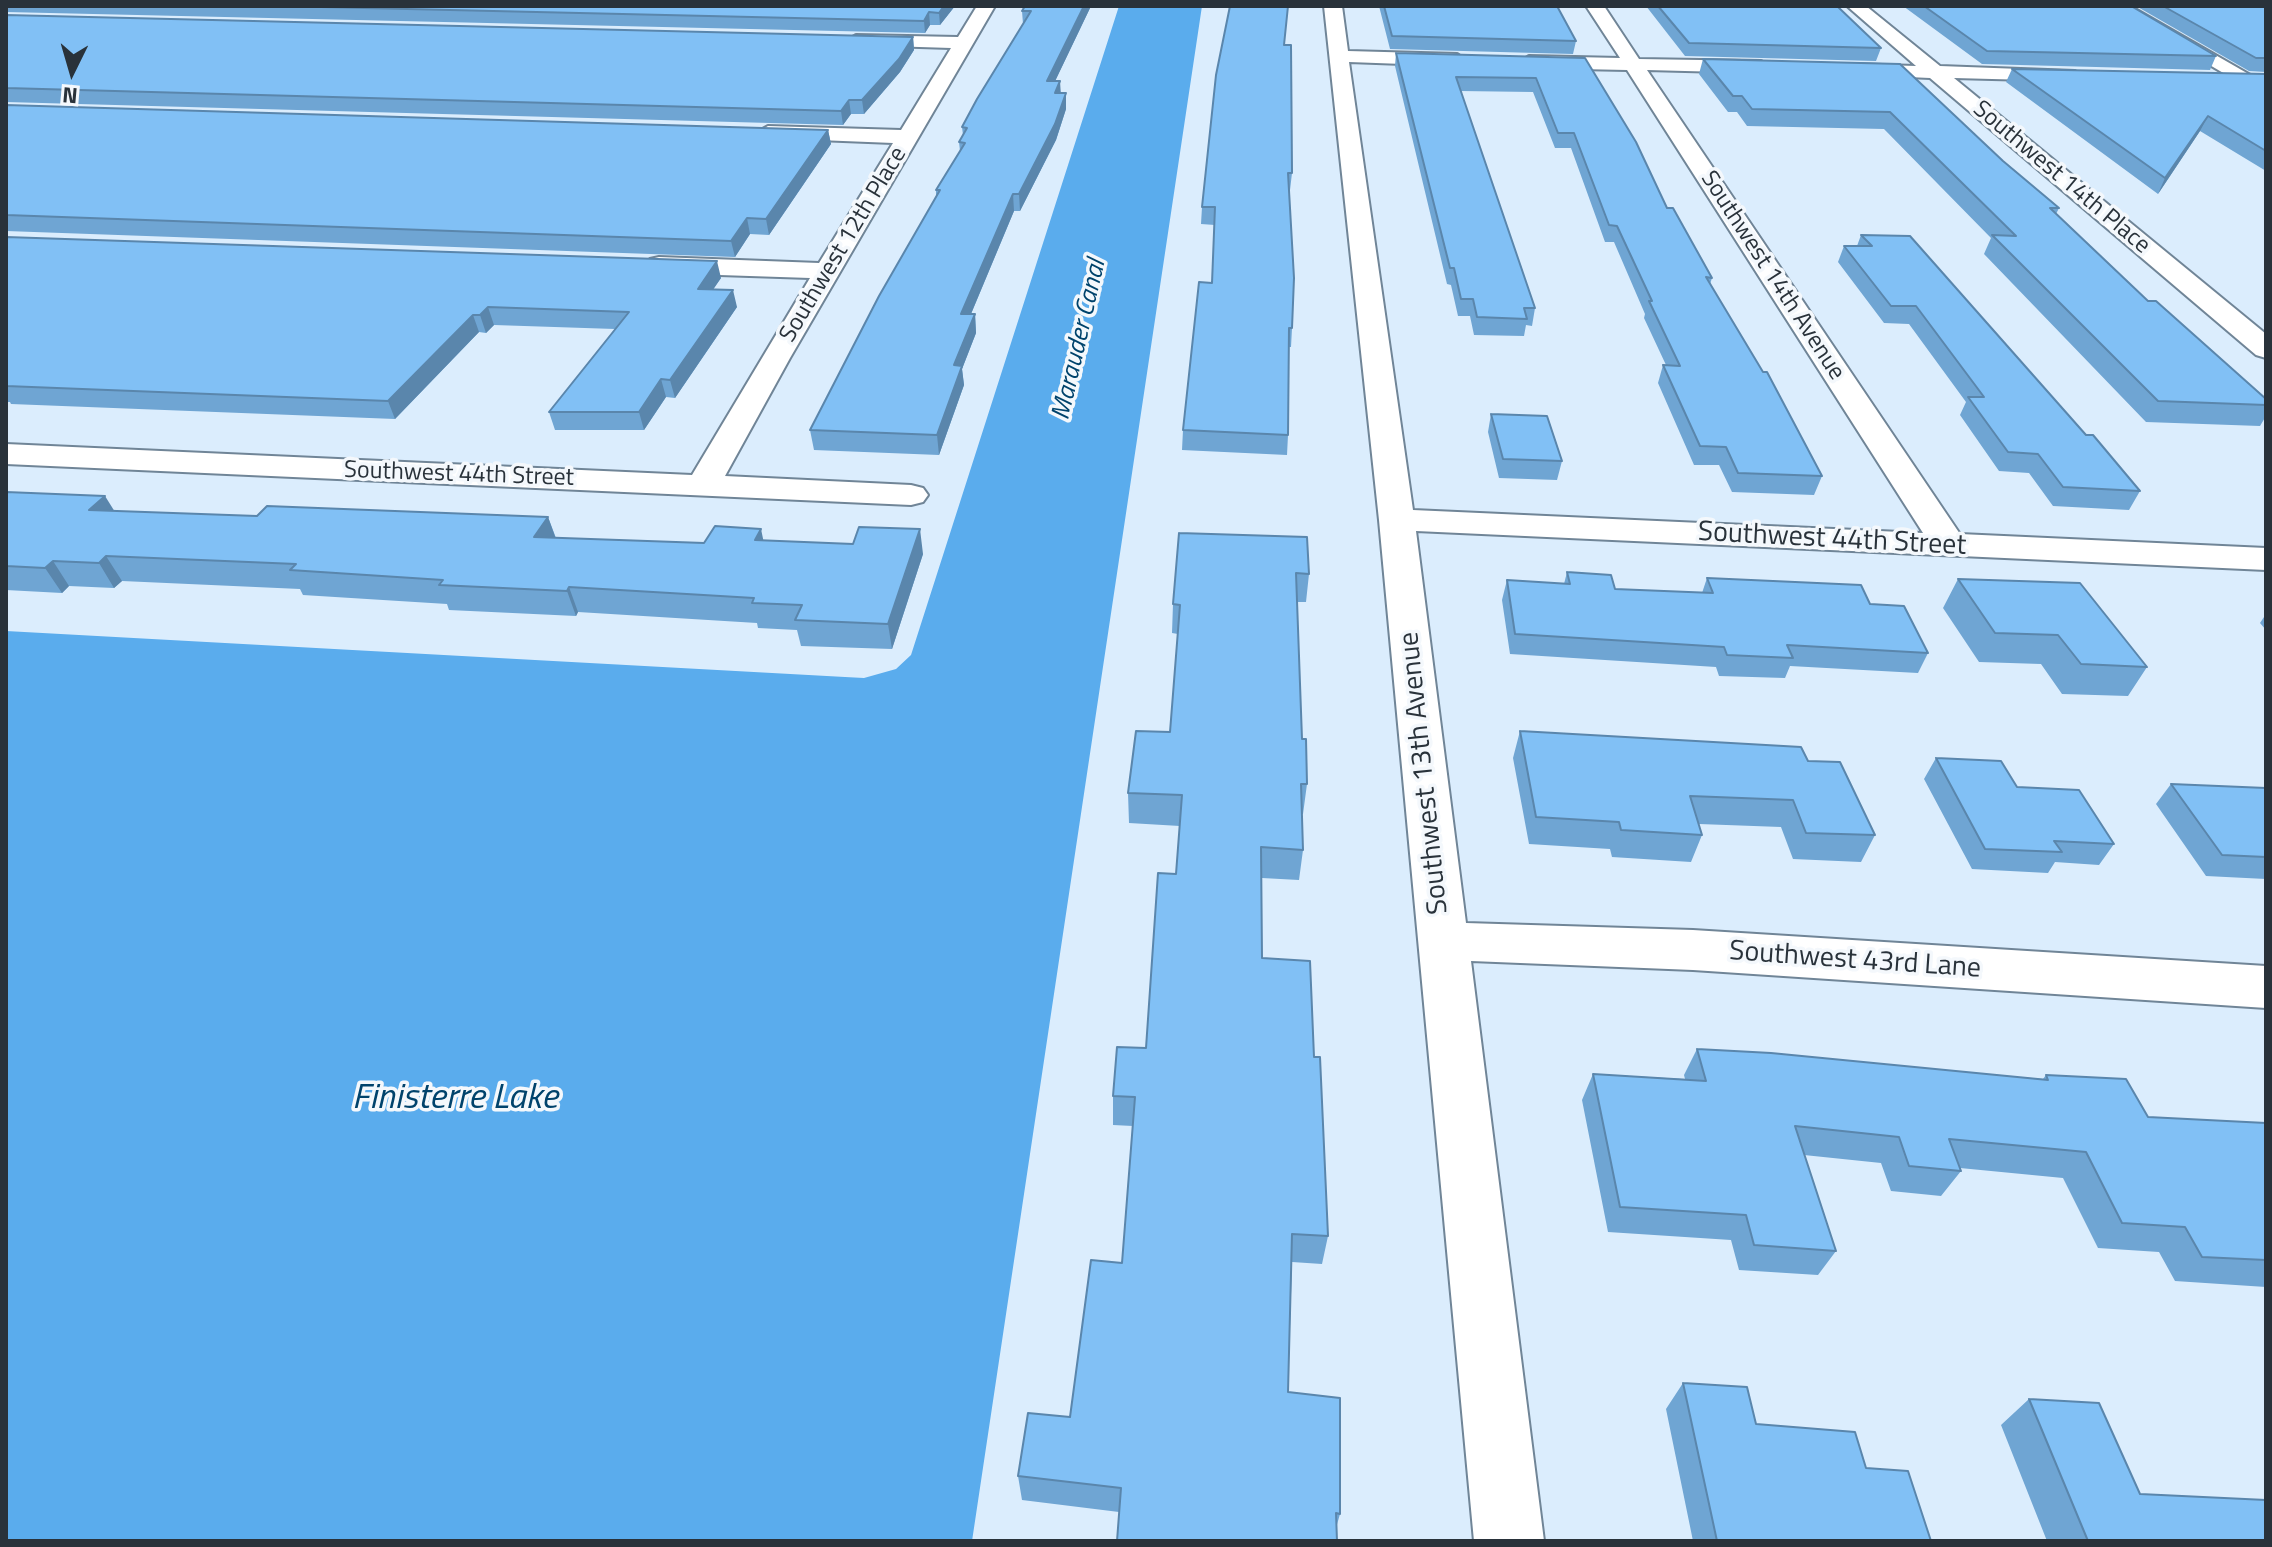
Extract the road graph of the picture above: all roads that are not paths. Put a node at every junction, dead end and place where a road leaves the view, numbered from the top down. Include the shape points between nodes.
1 (986, 6) edge
2 (1333, 6) edge
3 (1595, 6) edge
4 (1856, 6) edge
5 (2118, 6) edge
6 (839, 39) edge
7 (965, 43) junction
8 (1339, 56) junction
9 (1474, 60) edge
10 (1506, 61) edge
11 (1633, 64) junction
12 (1776, 68) edge
13 (1824, 69) edge
14 (1935, 72) junction
15 (2090, 76) edge
16 (2198, 78) edge
17 (2245, 79) junction
18 (2266, 80) edge
19 (2266, 92) edge
20 (749, 131) edge
21 (910, 137) junction
22 (642, 264) edge
23 (828, 271) junction
24 (2266, 349) edge
25 (6, 454) edge
26 (703, 485) junction
27 (911, 495) dead end
28 (1397, 520) junction
29 (1949, 545) junction
30 (2266, 559) edge
31 (1443, 941) junction
32 (2266, 987) edge
33 (1509, 1541) edge

1 - 7 street, Southwest 12th Place
2 - 8 street, Southwest 13th Avenue
3 - 11 street, Southwest 14th Avenue
4 - 14 street, Southwest 14th Place
5 - 17 street
6 - 7 street
7 - 21 street, Southwest 12th Place
8 - 9 street
8 - 28 street, Southwest 13th Avenue
10 - 11 street
11 - 12 street
11 - 29 street, Southwest 14th Avenue
13 - 14 street
14 - 15 street
14 - 24 street, Southwest 14th Place
16 - 17 street
17 - 18 street
17 - 19 street
20 - 21 street
21 - 23 street, Southwest 12th Place
22 - 23 street
23 - 26 street, Southwest 12th Place
25 - 26 street, Southwest 44th Street
26 - 27 street, Southwest 44th Street
28 - 29 street, Southwest 44th Street
28 - 31 street, Southwest 13th Avenue
29 - 30 street, Southwest 44th Street
31 - 32 street, Southwest 43rd Lane via 1693,950
31 - 33 street, Southwest 13th Avenue

